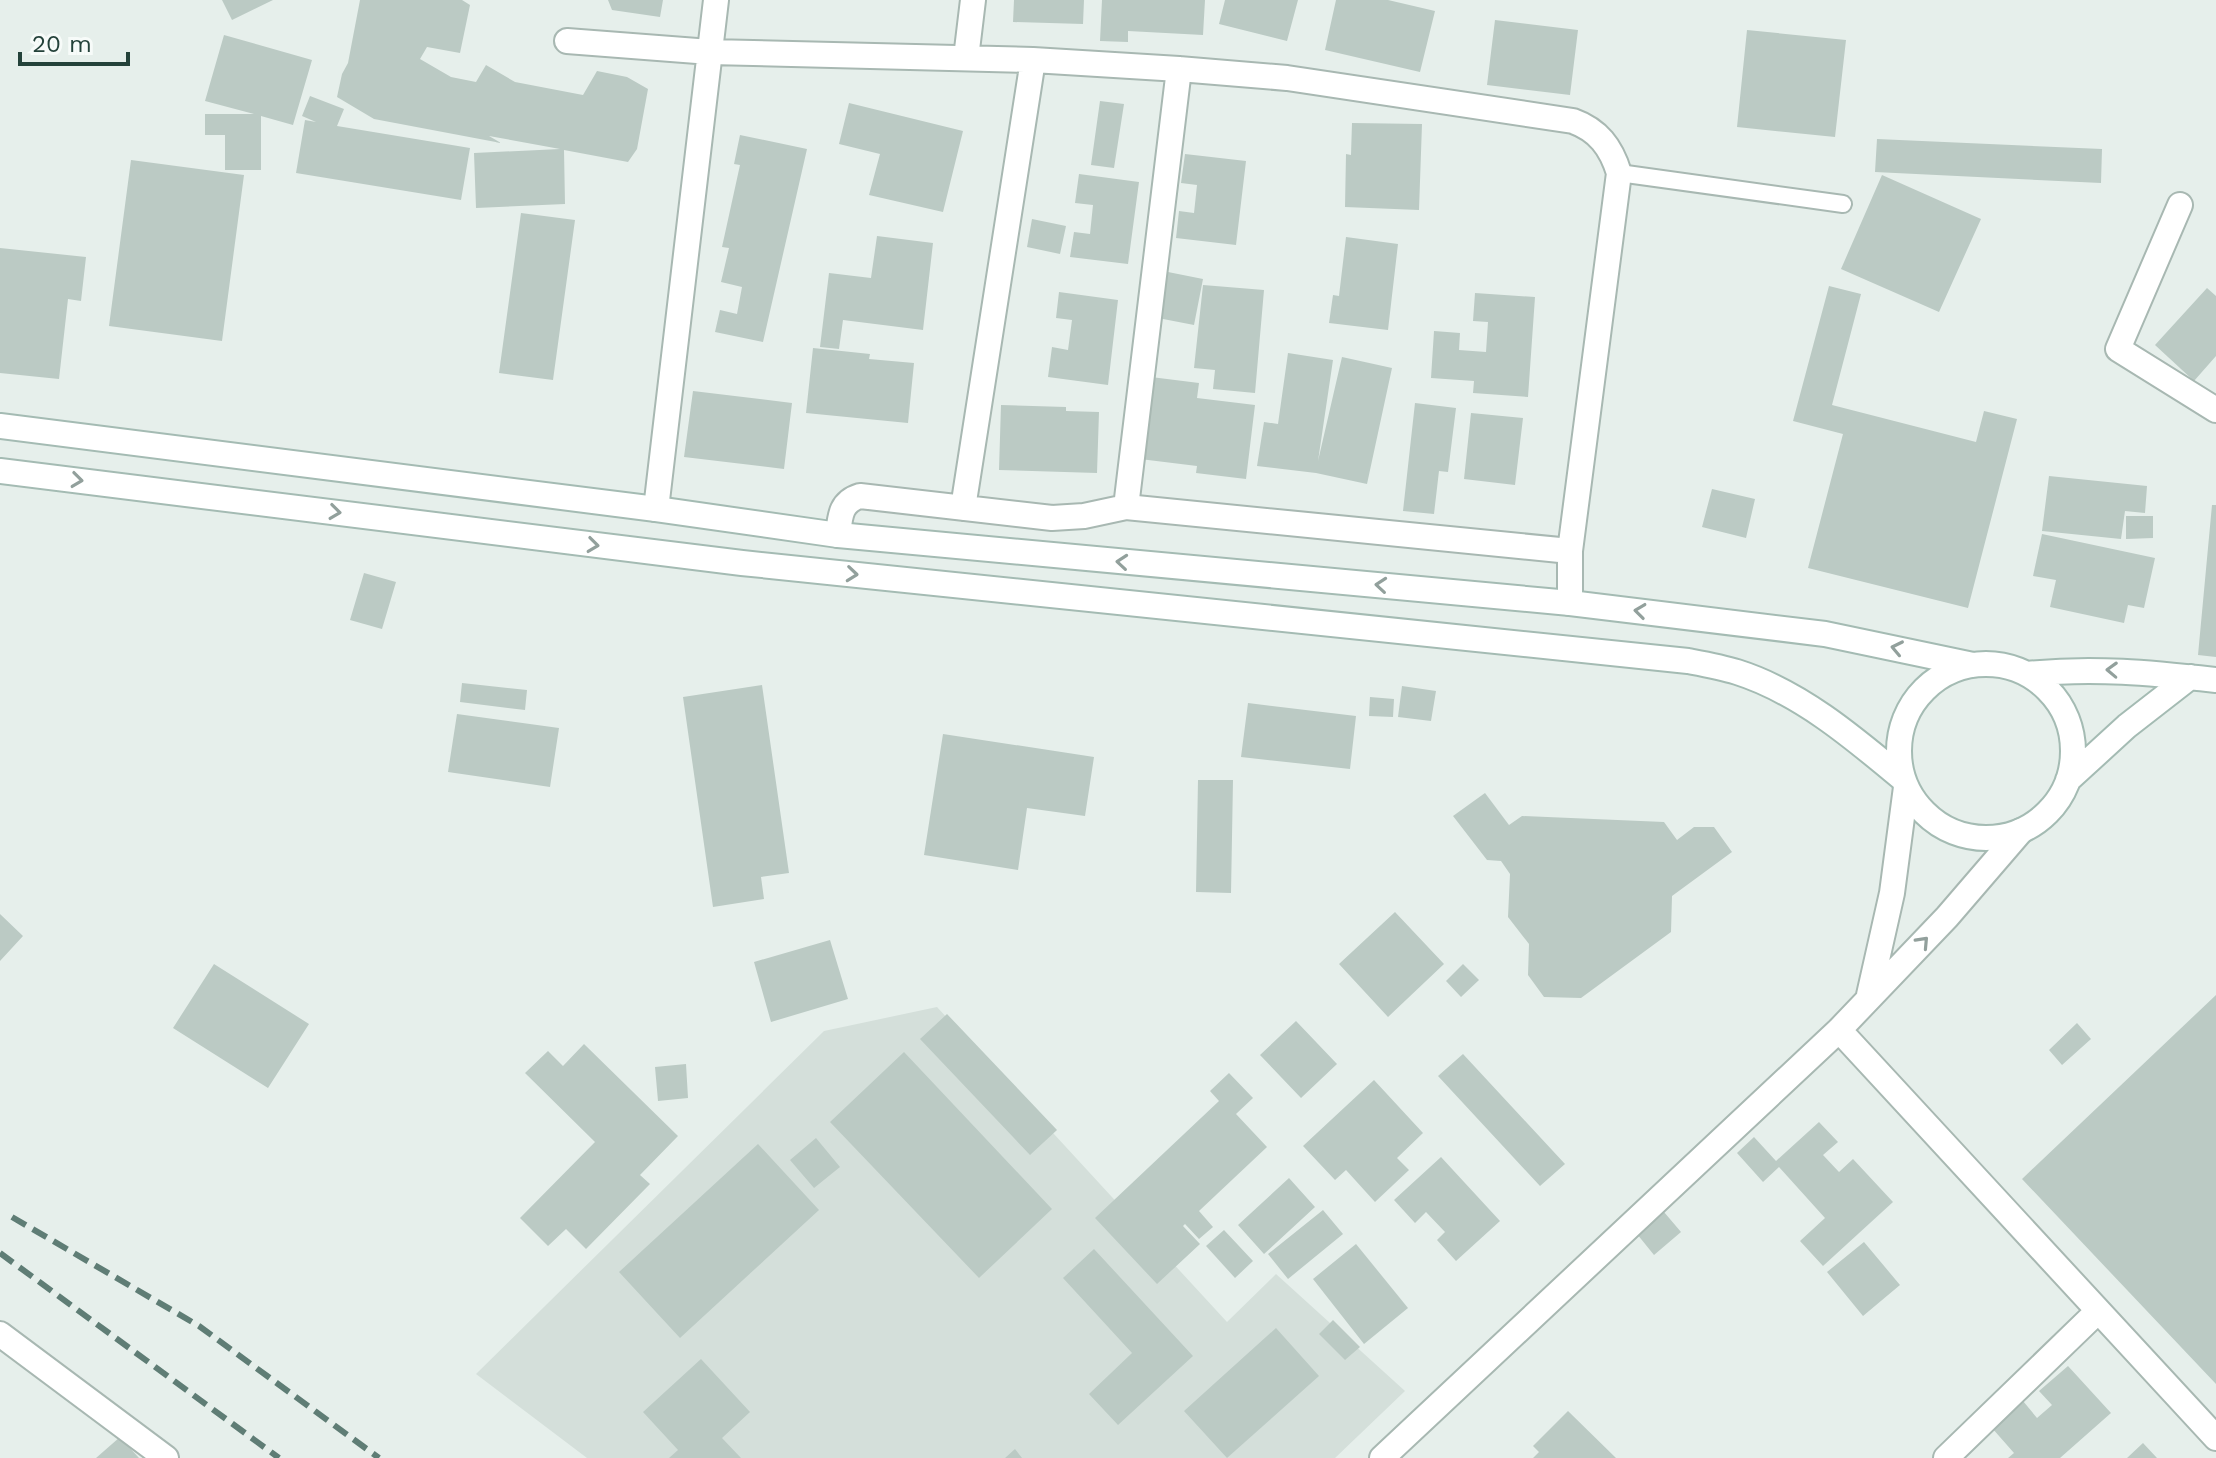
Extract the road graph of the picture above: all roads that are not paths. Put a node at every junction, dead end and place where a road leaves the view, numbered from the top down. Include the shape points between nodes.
1 (716, 0) edge
2 (973, 0) edge
3 (567, 41) dead end
4 (710, 52) junction
5 (966, 58) junction
6 (1033, 60) junction
7 (1179, 69) junction
8 (1619, 173) junction
9 (1843, 204) dead end
10 (2180, 205) dead end
11 (2216, 410) edge
12 (0, 426) edge
13 (0, 471) edge
14 (1126, 507) junction
15 (963, 508) junction
16 (656, 509) junction
17 (838, 535) junction
18 (1570, 551) junction
19 (1570, 603) junction
20 (1973, 665) junction
21 (2028, 674) junction
22 (2190, 677) junction
23 (2216, 680) edge
24 (2068, 780) junction
25 (1905, 783) junction
26 (2021, 831) junction
27 (1868, 997) junction
28 (1839, 1030) junction
29 (2098, 1311) junction
30 (0, 1334) edge
31 (2216, 1438) edge
32 (166, 1458) edge
33 (1382, 1458) edge
34 (1946, 1458) edge

1 - 4 street
2 - 5 street
3 - 4 street
4 - 5 street
4 - 16 street
5 - 6 street
6 - 7 street
6 - 15 street
7 - 8 street via 1287,78 1573,121 1603,140
7 - 14 street
8 - 9 lane
8 - 18 street
10 - 11 street via 2118,349
12 - 16 street
13 -> 25 street via 742,563 1688,661 1737,671 1771,687 1858,741
14 - 15 street via 1068,519
14 - 18 street
15 - 17 street via 860,496 843,508
16 - 17 street
19 -> 17 street
18 - 19 street
20 -> 19 street via 1825,634
20 - 21 street via 1993,664
20 - 25 street via 1934,682 1912,706 1900,736
22 -> 21 street via 2109,669
21 - 24 street via 2063,708 2073,756
22 - 23 street
22 - 24 street
24 - 26 street via 2050,810
25 - 26 street via 1927,814 1955,832 1988,837
25 - 27 street via 1892,893
27 -> 26 street
27 - 28 street
28 - 29 street
28 - 33 street
29 - 31 street
29 - 34 street
30 - 32 street

